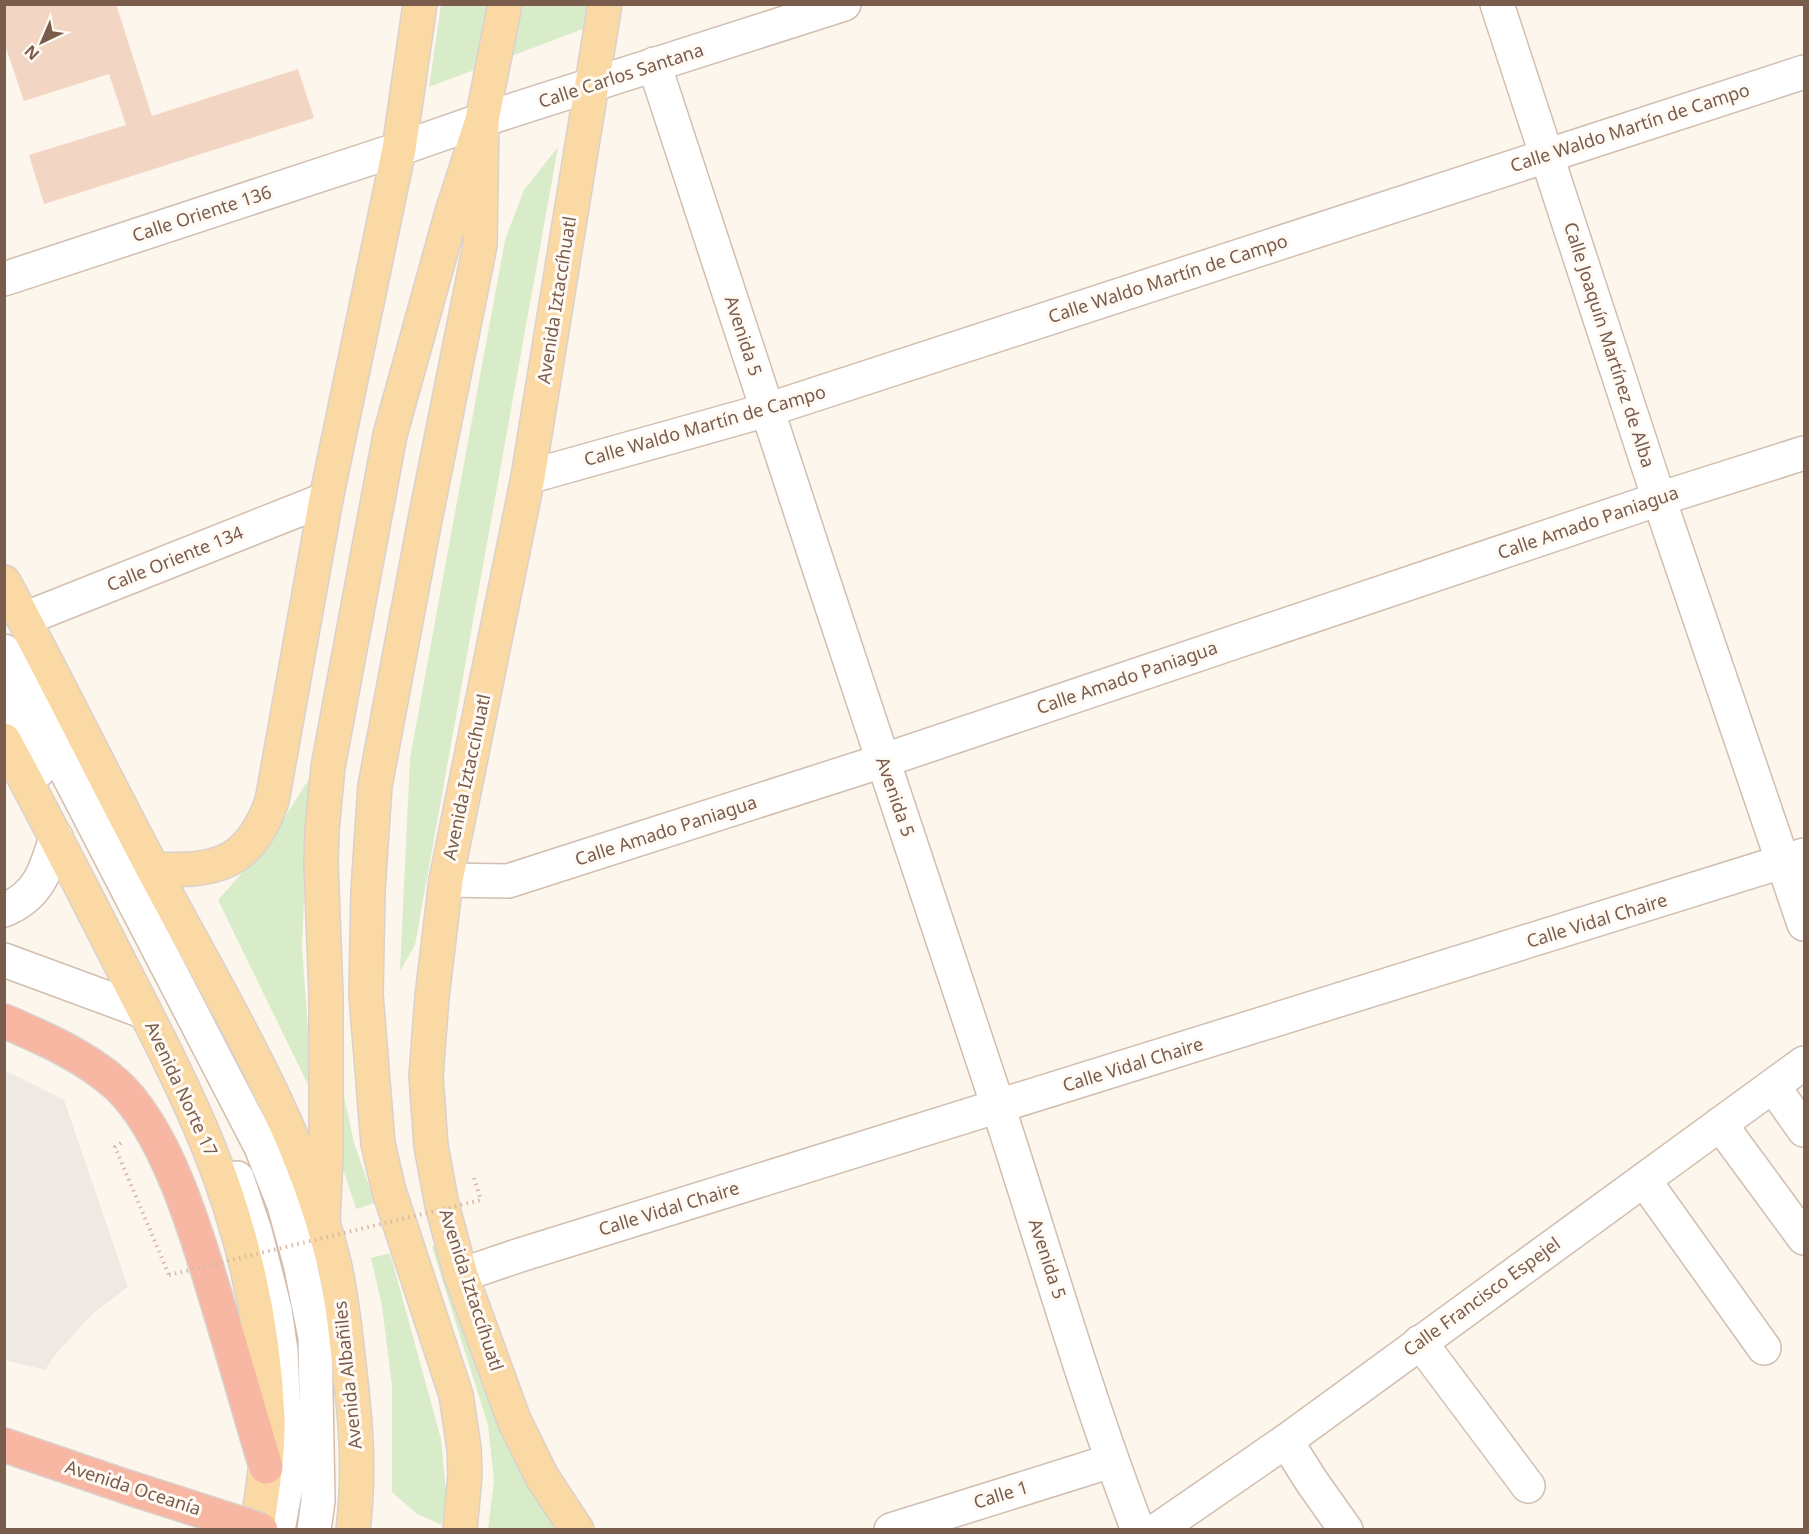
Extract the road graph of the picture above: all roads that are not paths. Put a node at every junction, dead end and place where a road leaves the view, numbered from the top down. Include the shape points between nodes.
1 (420, 4) edge
2 (505, 4) edge
3 (605, 4) edge
4 (844, 4) edge
5 (1497, 4) edge
6 (654, 64) junction
7 (1804, 72) edge
8 (591, 86) junction
9 (483, 120) junction
10 (399, 149) junction
11 (1547, 155) junction
12 (4, 279) edge
13 (767, 410) junction
14 (1804, 453) edge
15 (528, 477) junction
16 (326, 499) junction
17 (1659, 499) junction
18 (4, 582) edge
19 (24, 619) junction
20 (4, 651) edge
21 (4, 706) edge
22 (4, 740) edge
23 (882, 761) junction
24 (56, 837) junction
25 (1794, 859) edge
26 (153, 869) junction
27 (446, 880) junction
28 (4, 910) edge
29 (1804, 924) edge
30 (4, 960) edge
31 (145, 1012) junction
32 (4, 1021) edge
33 (1804, 1063) edge
34 (1773, 1086) junction
35 (998, 1106) junction
36 (1720, 1124) junction
37 (1804, 1130) edge
38 (1644, 1180) junction
39 (323, 1222) junction
40 (1804, 1238) edge
41 (461, 1275) junction
42 (1420, 1342) junction
43 (1764, 1348) dead end
44 (1286, 1441) junction
45 (4, 1445) edge
46 (1112, 1461) junction
47 (266, 1467) junction
48 (1528, 1486) dead end
49 (259, 1530) edge
50 (278, 1530) edge
51 (314, 1530) edge
52 (353, 1530) edge
53 (460, 1530) edge
54 (577, 1530) edge
55 (891, 1530) edge
56 (1138, 1530) edge
57 (1157, 1530) edge
58 (1346, 1530) edge

1 - 10 main road
2 - 9 main road
3 - 8 main road, Avenida Iztaccíhuatl
4 - 6 street, Calle Carlos Santana
5 - 11 street, Calle Joaquín Martínez de Alba
6 - 8 street, Calle Carlos Santana
6 - 13 street, Avenida 5
7 - 11 street, Calle Waldo Martín de Campo
8 - 9 street, Calle Carlos Santana
8 - 15 main road, Avenida Iztaccíhuatl
9 - 10 street, Calle Carlos Santana
9 - 39 main road via 452,212 390,435 328,767 321,863 326,997
9 - 53 main road via 480,245 375,786 366,995 378,1144 389,1191 456,1395 465,1474
10 - 12 street, Calle Oriente 136
10 - 16 main road
11 - 13 street, Calle Waldo Martín de Campo
11 - 17 street, Calle Joaquín Martínez de Alba
13 - 15 street, Calle Waldo Martín de Campo
13 - 23 street, Avenida 5
14 - 17 street, Calle Amado Paniagua
15 - 27 main road, Avenida Iztaccíhuatl
16 - 19 street, Calle Oriente 134
16 - 26 main road via 273,801 265,822 242,851 216,866
17 - 23 street, Calle Amado Paniagua
17 - 25 street, Calle Joaquín Martínez de Alba
18 - 19 main road
19 - 26 main road
20 - 51 street via 256,1137 284,1205 315,1337 318,1501
21 - 50 street via 184,1054 228,1154 255,1231 281,1351 287,1481
22 - 24 main road, Avenida Norte 17
23 - 27 street, Calle Amado Paniagua via 508,881
23 - 35 street, Avenida 5
24 - 28 street via 37,885 27,897
24 - 31 main road, Avenida Norte 17
25 - 29 street, Calle Joaquín Martínez de Alba
25 - 35 street, Calle Vidal Chaire
26 - 39 main road via 272,1091
27 - 41 main road, Avenida Iztaccíhuatl via 426,1076 431,1146
30 - 31 street
31 - 47 main road, Avenida Norte 17 via 209,1148 238,1234 264,1371
32 - 47 highway via 87,1062 117,1084 148,1122 196,1232
33 - 34 street, Calle Francisco Espejel
34 - 36 street, Calle Francisco Espejel
34 - 37 street
35 - 41 street, Calle Vidal Chaire
35 - 46 street, Avenida 5
36 - 38 street, Calle Francisco Espejel
36 - 40 street
38 - 42 street, Calle Francisco Espejel
38 - 43 street
39 - 52 main road, Avenida Albañiles via 334,1265 358,1446
41 - 54 main road, Avenida Iztaccíhuatl via 514,1420 542,1477
42 - 44 street, Calle Francisco Espejel
42 - 48 street
44 - 57 street, Calle Francisco Espejel
44 - 58 street
45 - 49 highway, Avenida Oceanía, bridge
46 - 55 street, Calle 1
46 - 56 street, Avenida 5
47 - 49 main road

